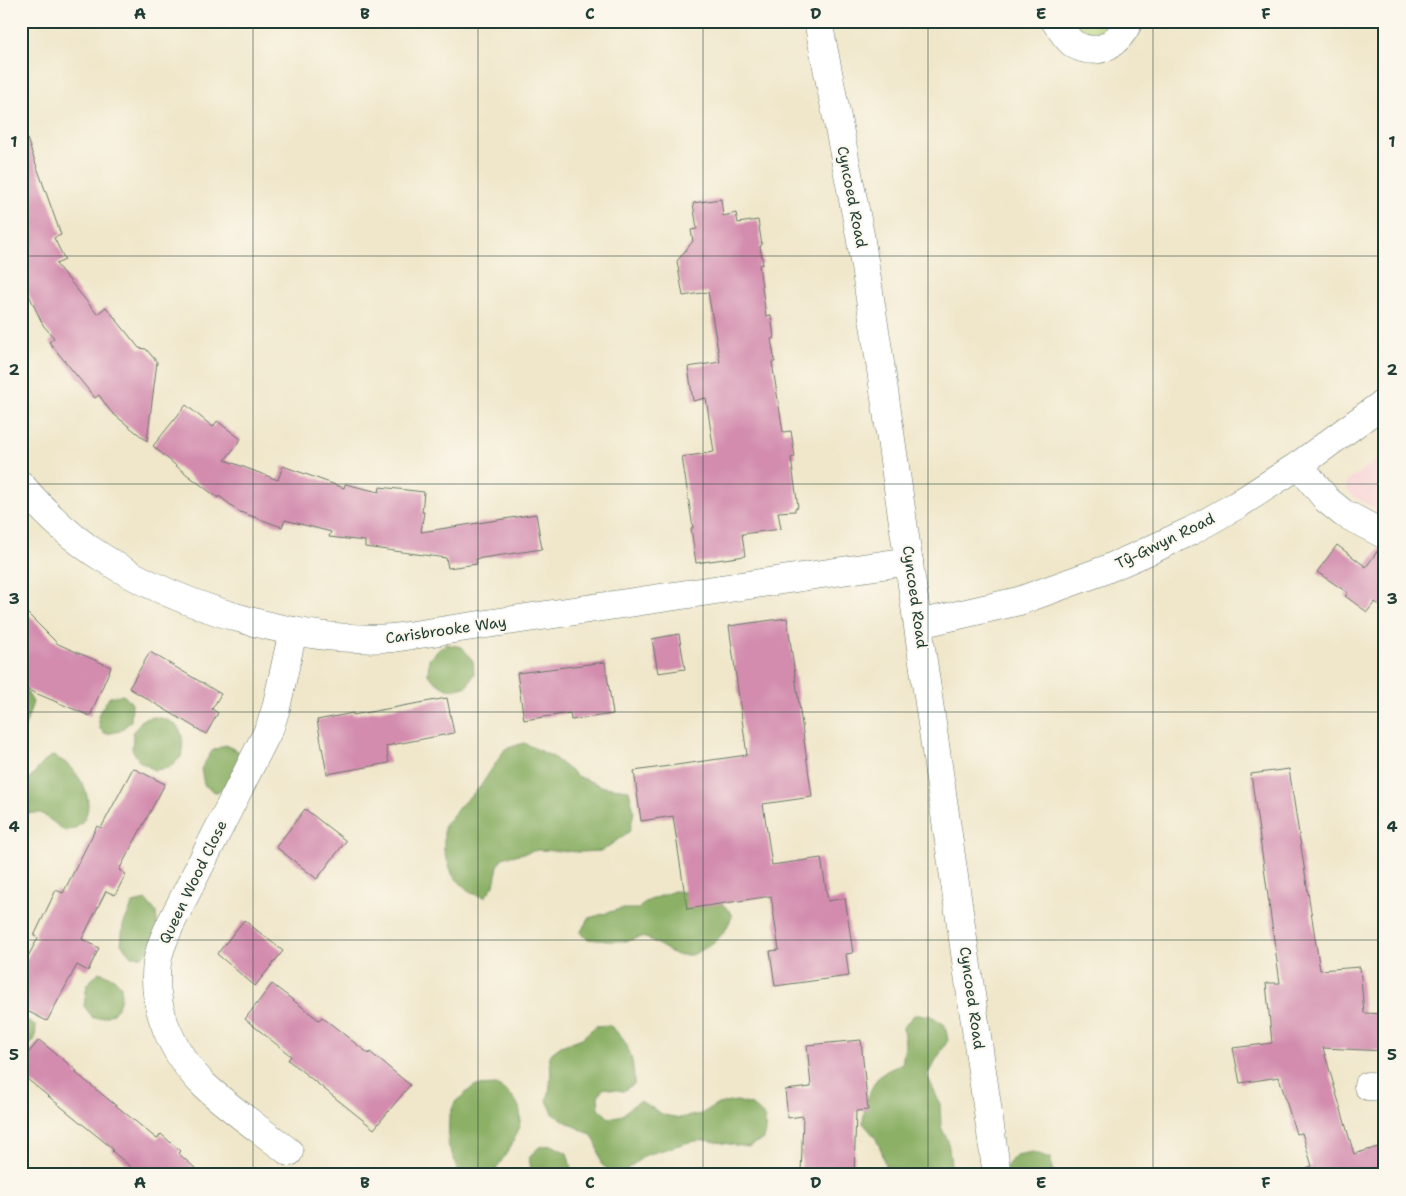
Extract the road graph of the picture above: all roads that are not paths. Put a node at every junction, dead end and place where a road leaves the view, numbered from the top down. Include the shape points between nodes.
1 (818, 21) edge
2 (1055, 21) edge
3 (1129, 21) edge
4 (1385, 402) edge
5 (1299, 465) junction
6 (21, 485) edge
7 (1385, 536) edge
8 (909, 561) junction
9 (919, 624) junction
10 (293, 631) junction
11 (289, 1152) dead end
12 (997, 1175) edge

1 - 8 street, Cyncoed Road via 860,235
2 - 3 street via 1075,45 1091,50 1107,48 1123,34
4 - 5 street, Tŷ-Gwyn Road
5 - 7 street via 1327,500 1343,513
5 - 9 street, Tŷ-Gwyn Road via 1191,531 1102,571 1019,601
6 - 10 street, Carisbrooke Way via 60,525 103,558 203,606
8 - 9 street, Cyncoed Road
8 - 10 street, Carisbrooke Way via 393,638 366,640
9 - 12 street, Cyncoed Road
10 - 11 street, Queen Wood Close via 270,727 165,936 157,963 161,1015 186,1065 206,1086

